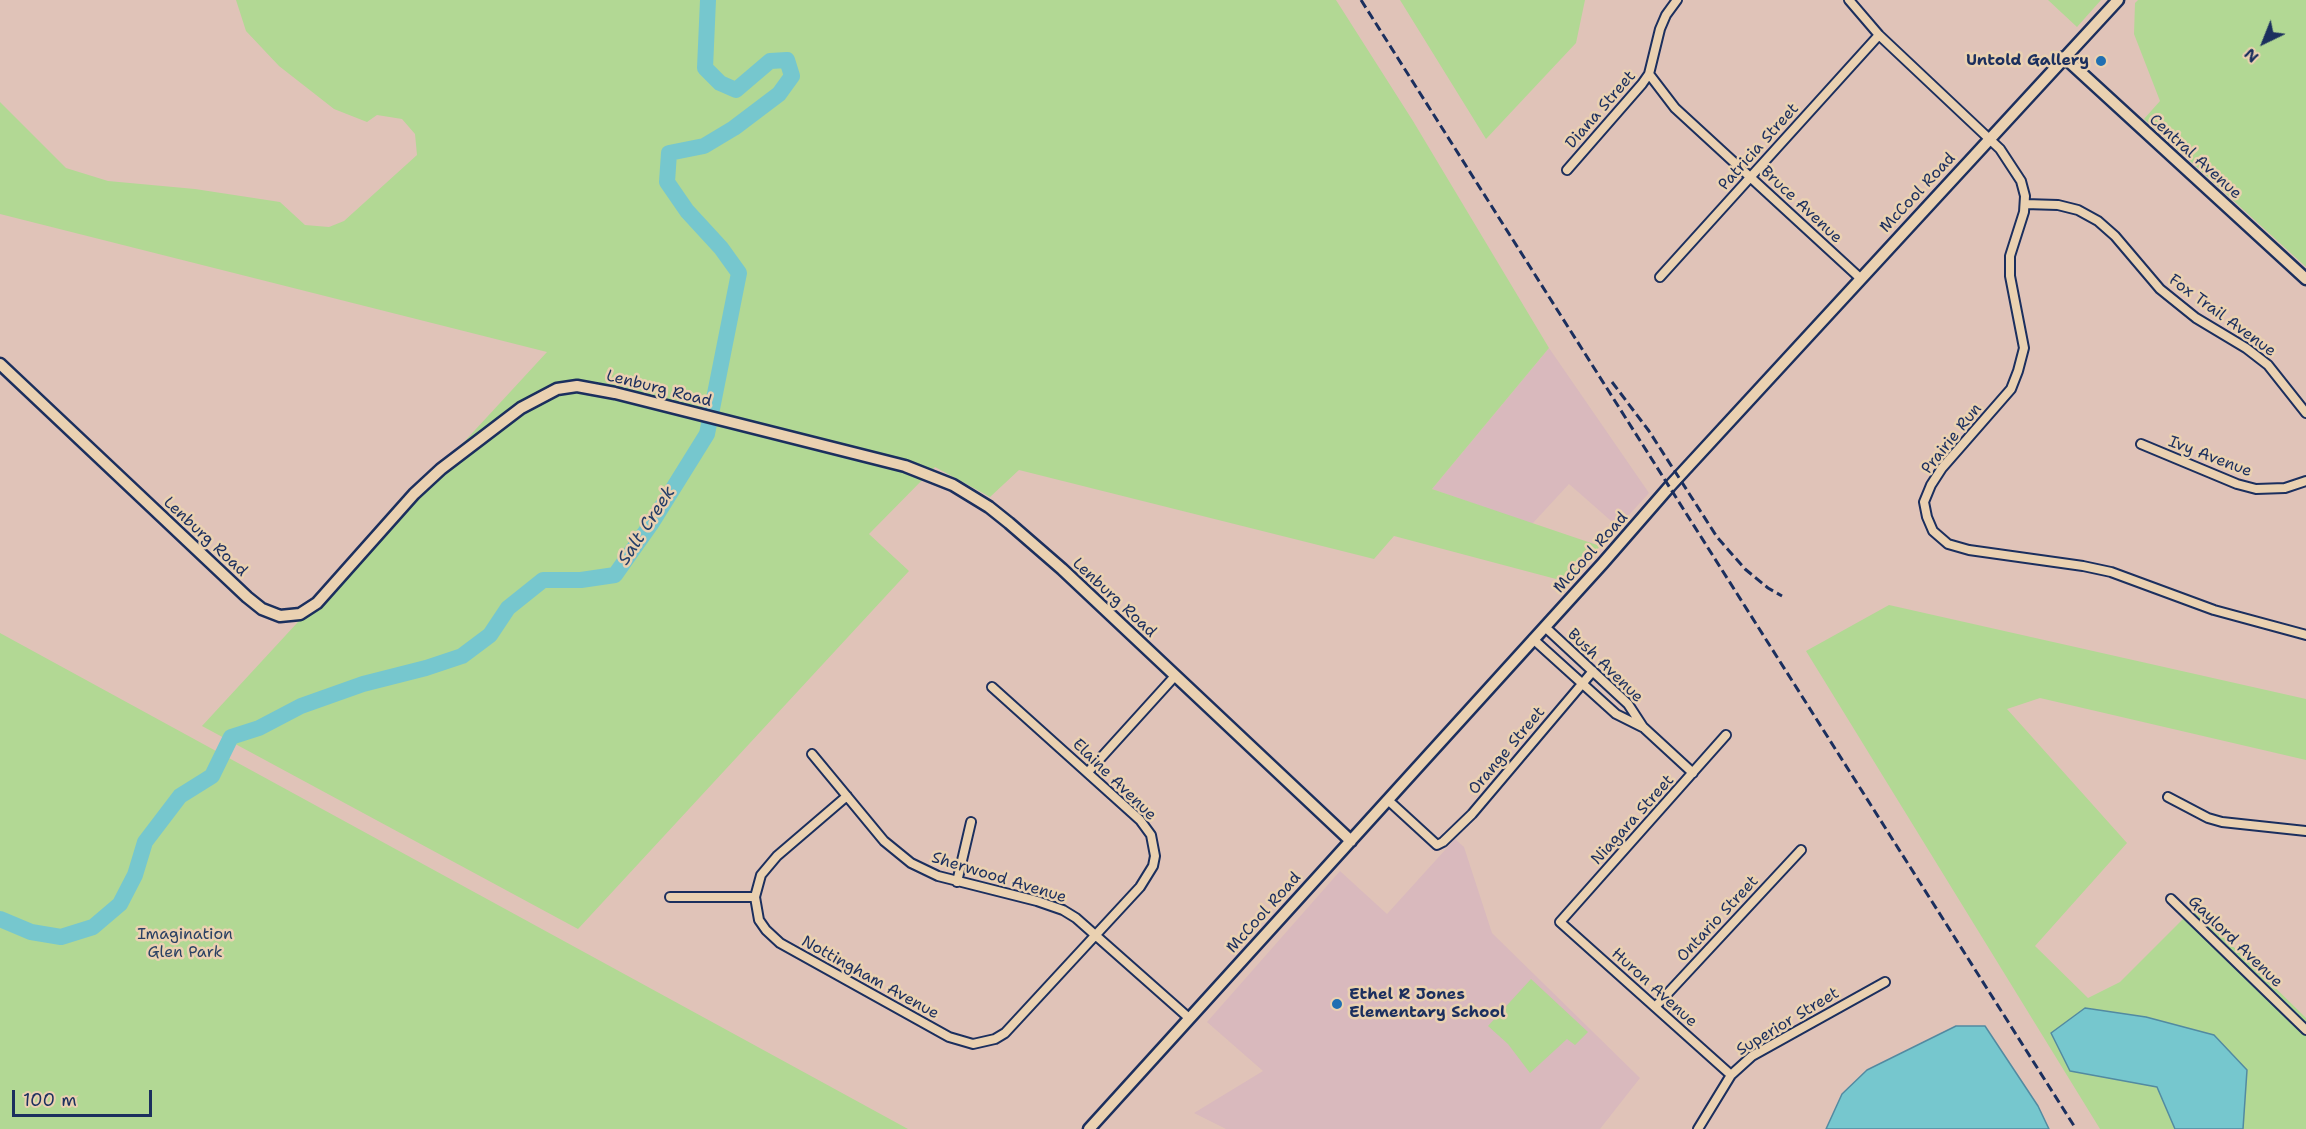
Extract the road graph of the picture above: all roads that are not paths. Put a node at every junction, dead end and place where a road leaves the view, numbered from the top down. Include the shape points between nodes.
1 (1677, 0) edge
2 (1849, 0) edge
3 (2118, 0) edge
4 (1879, 35) junction
5 (2064, 57) junction
6 (1649, 74) junction
7 (1989, 138) junction
8 (1567, 170) dead end
9 (1750, 176) junction
10 (2025, 204) junction
11 (1660, 277) dead end
12 (1860, 278) junction
13 (2306, 279) edge
14 (0, 364) edge
15 (2306, 413) edge
16 (2141, 444) dead end
17 (2306, 481) edge
18 (1545, 627) junction
19 (2306, 635) edge
20 (1533, 639) junction
21 (1593, 670) junction
22 (1175, 676) junction
23 (1582, 684) junction
24 (992, 687) dead end
25 (1643, 727) junction
26 (1726, 735) dead end
27 (812, 754) dead end
28 (1088, 772) junction
29 (1693, 773) junction
30 (847, 796) junction
31 (2168, 797) dead end
32 (1389, 801) junction
33 (971, 822) dead end
34 (2306, 831) edge
35 (1351, 841) junction
36 (1801, 850) dead end
37 (957, 882) junction
38 (670, 897) dead end
39 (755, 897) junction
40 (2171, 899) dead end
41 (1560, 922) joint
42 (1096, 936) junction
43 (1885, 982) dead end
44 (1655, 1007) junction
45 (1189, 1018) junction
46 (2306, 1030) edge
47 (1731, 1075) junction
48 (1093, 1128) edge
49 (1698, 1129) edge

1 - 6 street, Diana Street via 1659,29
2 - 4 street, Prairie Run
3 - 5 street, McCool Road
4 - 7 street, Prairie Run
4 - 9 street, Patricia Street
5 - 7 street, McCool Road
5 - 13 street, Central Avenue
6 - 8 street, Diana Street
6 - 9 street, Bruce Avenue via 1675,108
7 - 10 street, Prairie Run via 2021,181
7 - 12 street, McCool Road
9 - 11 street, Patricia Street
9 - 12 street, Bruce Avenue
10 - 15 street, Fox Trail Avenue via 2058,205 2098,221 2160,289 2268,365
10 - 19 street, Prairie Run via 2010,256 2010,276 2024,348 2018,371 2010,389 1931,485 1924,502 1933,531 1948,544 1969,550 2111,572 2214,610
12 - 18 street, McCool Road
14 - 22 street, Lenburg Road via 246,597 268,612 300,614 317,603 441,468 521,408 568,387 589,388 905,466 935,477 989,507 1062,569
16 - 17 street, Ivy Avenue via 2256,489 2285,488
18 - 20 street, McCool Road
18 - 21 street, Bush Avenue
20 - 23 street, Bush Avenue
20 - 32 street, McCool Road
21 - 23 street, Orange Street
21 - 25 street, Bush Avenue via 1628,704
22 - 28 street
22 - 35 street, Lenburg Road
23 - 25 street, Bush Avenue via 1616,714
23 - 32 street, Orange Street via 1472,814 1437,845
24 - 28 street, Elaine Avenue
25 - 29 street, Bush Avenue
26 - 29 street, Niagara Street
27 - 30 street, Sherwood Avenue
28 - 42 street, Elaine Avenue via 1146,826 1155,856 1147,877
29 - 41 street, Niagara Street
30 - 37 street, Sherwood Avenue via 899,855 924,870
30 - 39 street via 767,867
31 - 34 street via 2222,822
32 - 35 street, McCool Road
33 - 37 street
35 - 45 street, McCool Road
36 - 44 street, Ontario Street
37 - 42 street, Sherwood Avenue via 1051,905 1076,918
38 - 39 street
39 - 42 street, Nottingham Avenue via 759,920 780,943 949,1037 973,1044 1005,1033
40 - 46 street, Gaylord Avenue
41 - 44 street, Huron Avenue
42 - 45 street, Sherwood Avenue
43 - 47 street, Superior Street via 1752,1056
44 - 47 street, Huron Avenue
45 - 48 street, McCool Road
47 - 49 street, Superior Street

